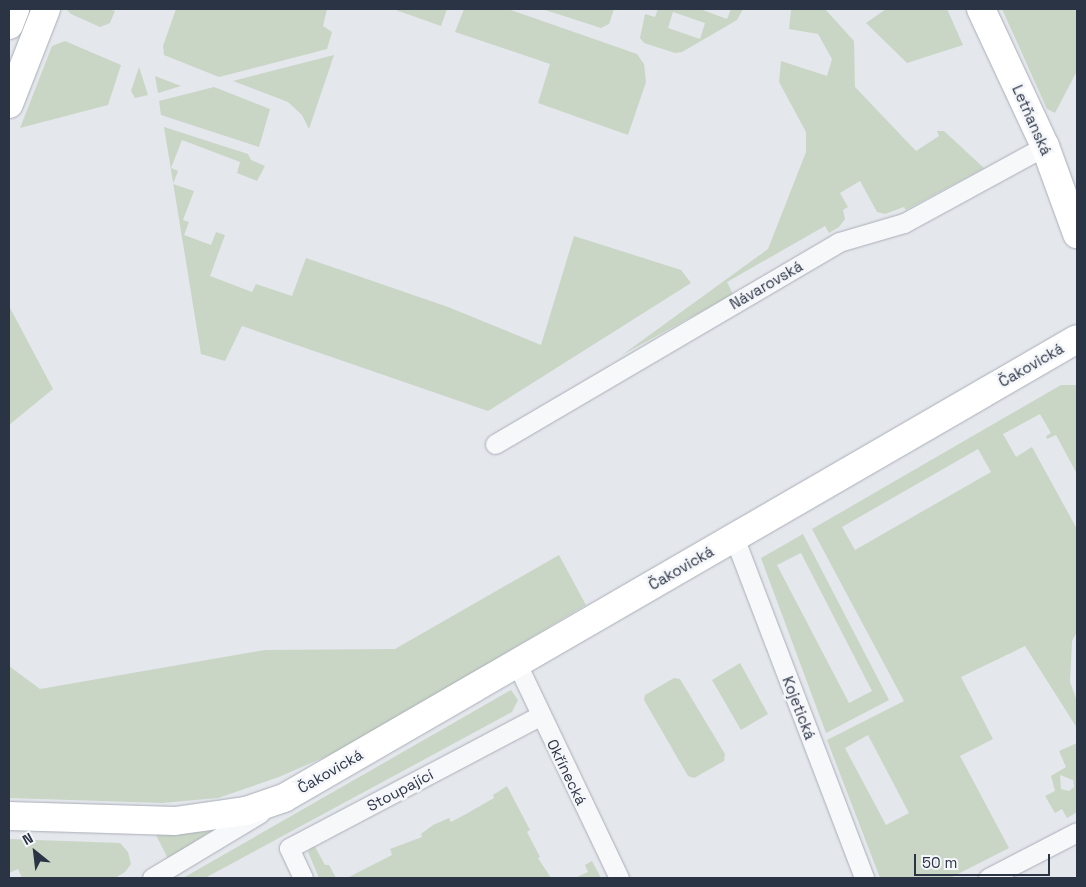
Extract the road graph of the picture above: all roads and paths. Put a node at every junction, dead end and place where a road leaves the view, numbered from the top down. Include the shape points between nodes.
1 (16, 9) edge
2 (46, 9) edge
3 (981, 9) edge
4 (9, 25) edge
5 (9, 104) edge
6 (1045, 146) junction
7 (1077, 234) edge
8 (1077, 339) edge
9 (495, 444) dead end
10 (734, 537) junction
11 (517, 664) junction
12 (539, 716) junction
13 (284, 798) junction
14 (9, 816) edge
15 (1077, 832) edge
16 (152, 878) edge
17 (303, 878) edge
18 (619, 878) edge
19 (864, 878) edge
20 (988, 878) edge

1 - 4 main road
2 - 5 main road
3 - 6 main road, Letňanská
6 - 7 main road, Letňanská
6 - 9 street, Návarovská via 904,223 838,242
8 - 10 main road, Čakovická
10 - 11 main road, Čakovická
10 - 19 street, Kojetická
11 - 12 street, Okřínecká
11 - 13 main road, Čakovická
12 - 17 street, Stoupající via 289,848
12 - 18 street, Okřínecká
13 - 14 main road, Čakovická via 246,811 175,822
13 - 16 street, Čakovická
15 - 20 street

